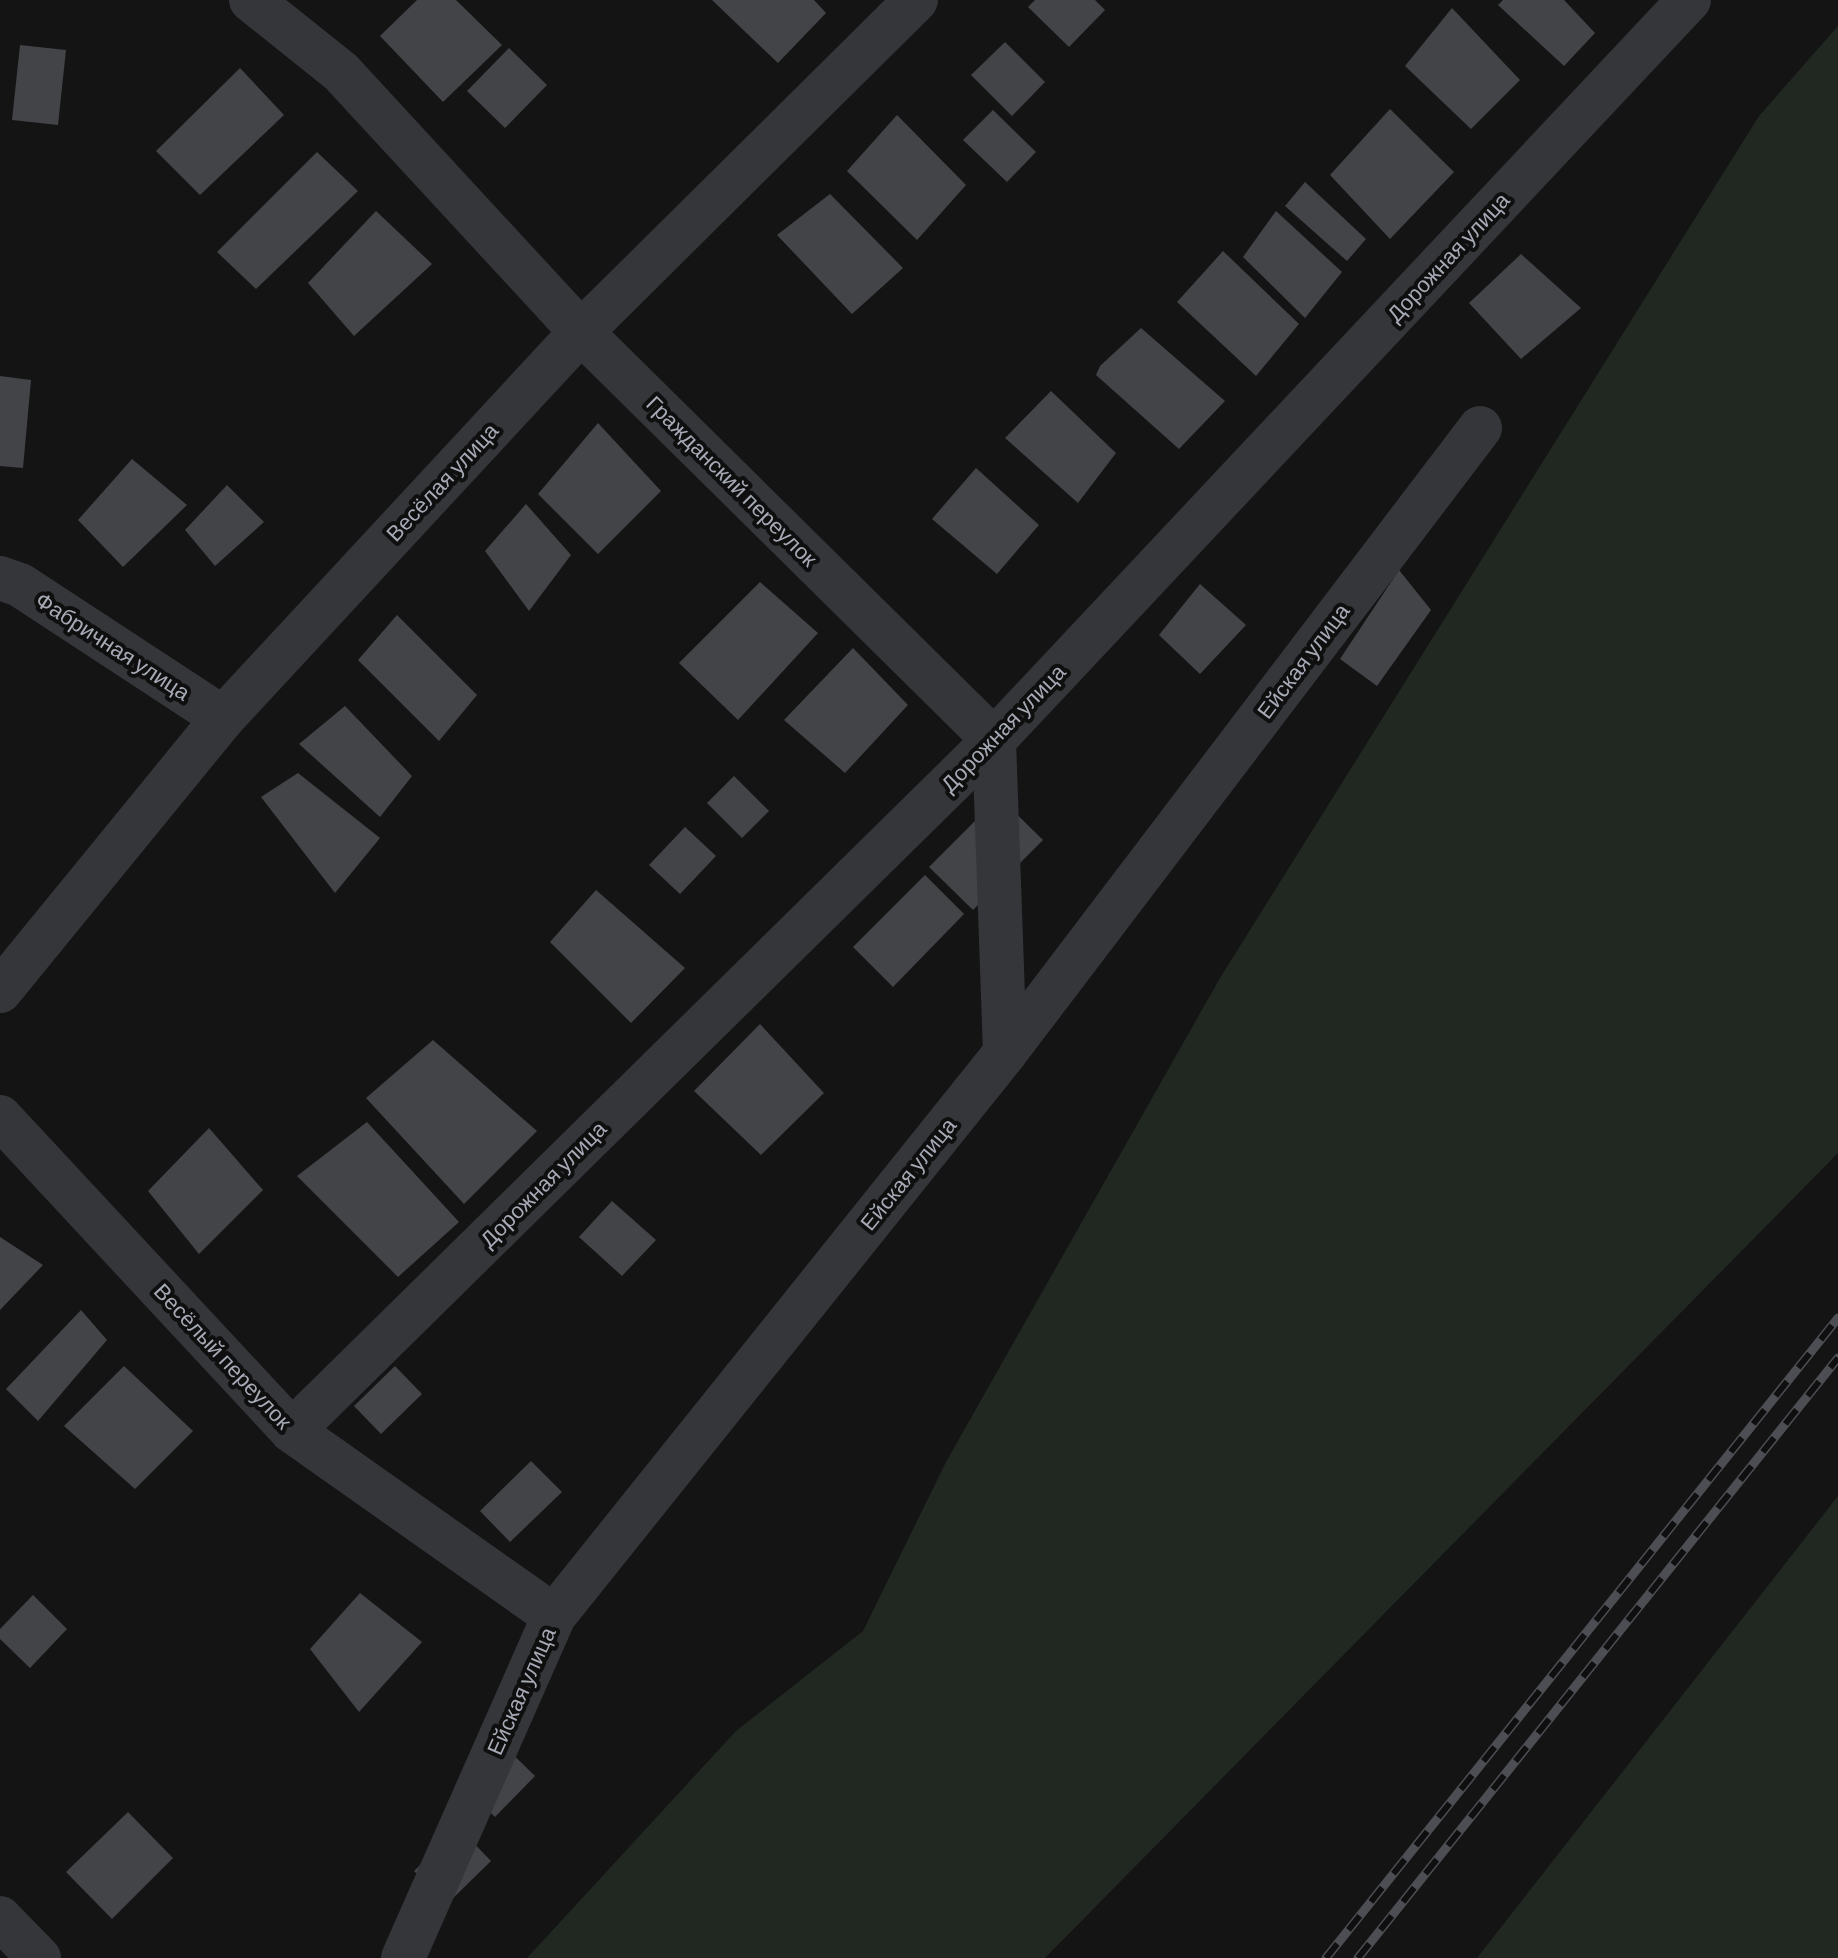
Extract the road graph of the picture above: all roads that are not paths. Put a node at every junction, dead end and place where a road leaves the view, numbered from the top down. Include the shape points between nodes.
1 (251, 0) edge
2 (916, 0) edge
3 (1689, 0) edge
4 (581, 332) junction
5 (1480, 428) dead end
6 (0, 578) edge
7 (223, 718) junction
8 (994, 740) junction
9 (0, 991) edge
10 (1005, 1053) junction
11 (0, 1117) edge
12 (292, 1431) junction
13 (554, 1616) junction
14 (0, 1918) edge
15 (39, 1958) edge
16 (403, 1958) edge

1 - 4 street, Гражданский переулок via 341,72
2 - 4 street, Весёлая улица
3 - 8 street, Дорожная улица
4 - 7 street, Весёлая улица
4 - 8 street, Гражданский переулок
5 - 10 street, Ейская улица
6 - 7 street, Фабричная улица via 20,585
7 - 9 street, Весёлая улица
8 - 10 street
8 - 12 street, Дорожная улица
10 - 13 street, Ейская улица
11 - 12 street, Весёлый переулок
12 - 13 street, Весёлый переулок
13 - 16 street, Ейская улица
14 - 15 street

